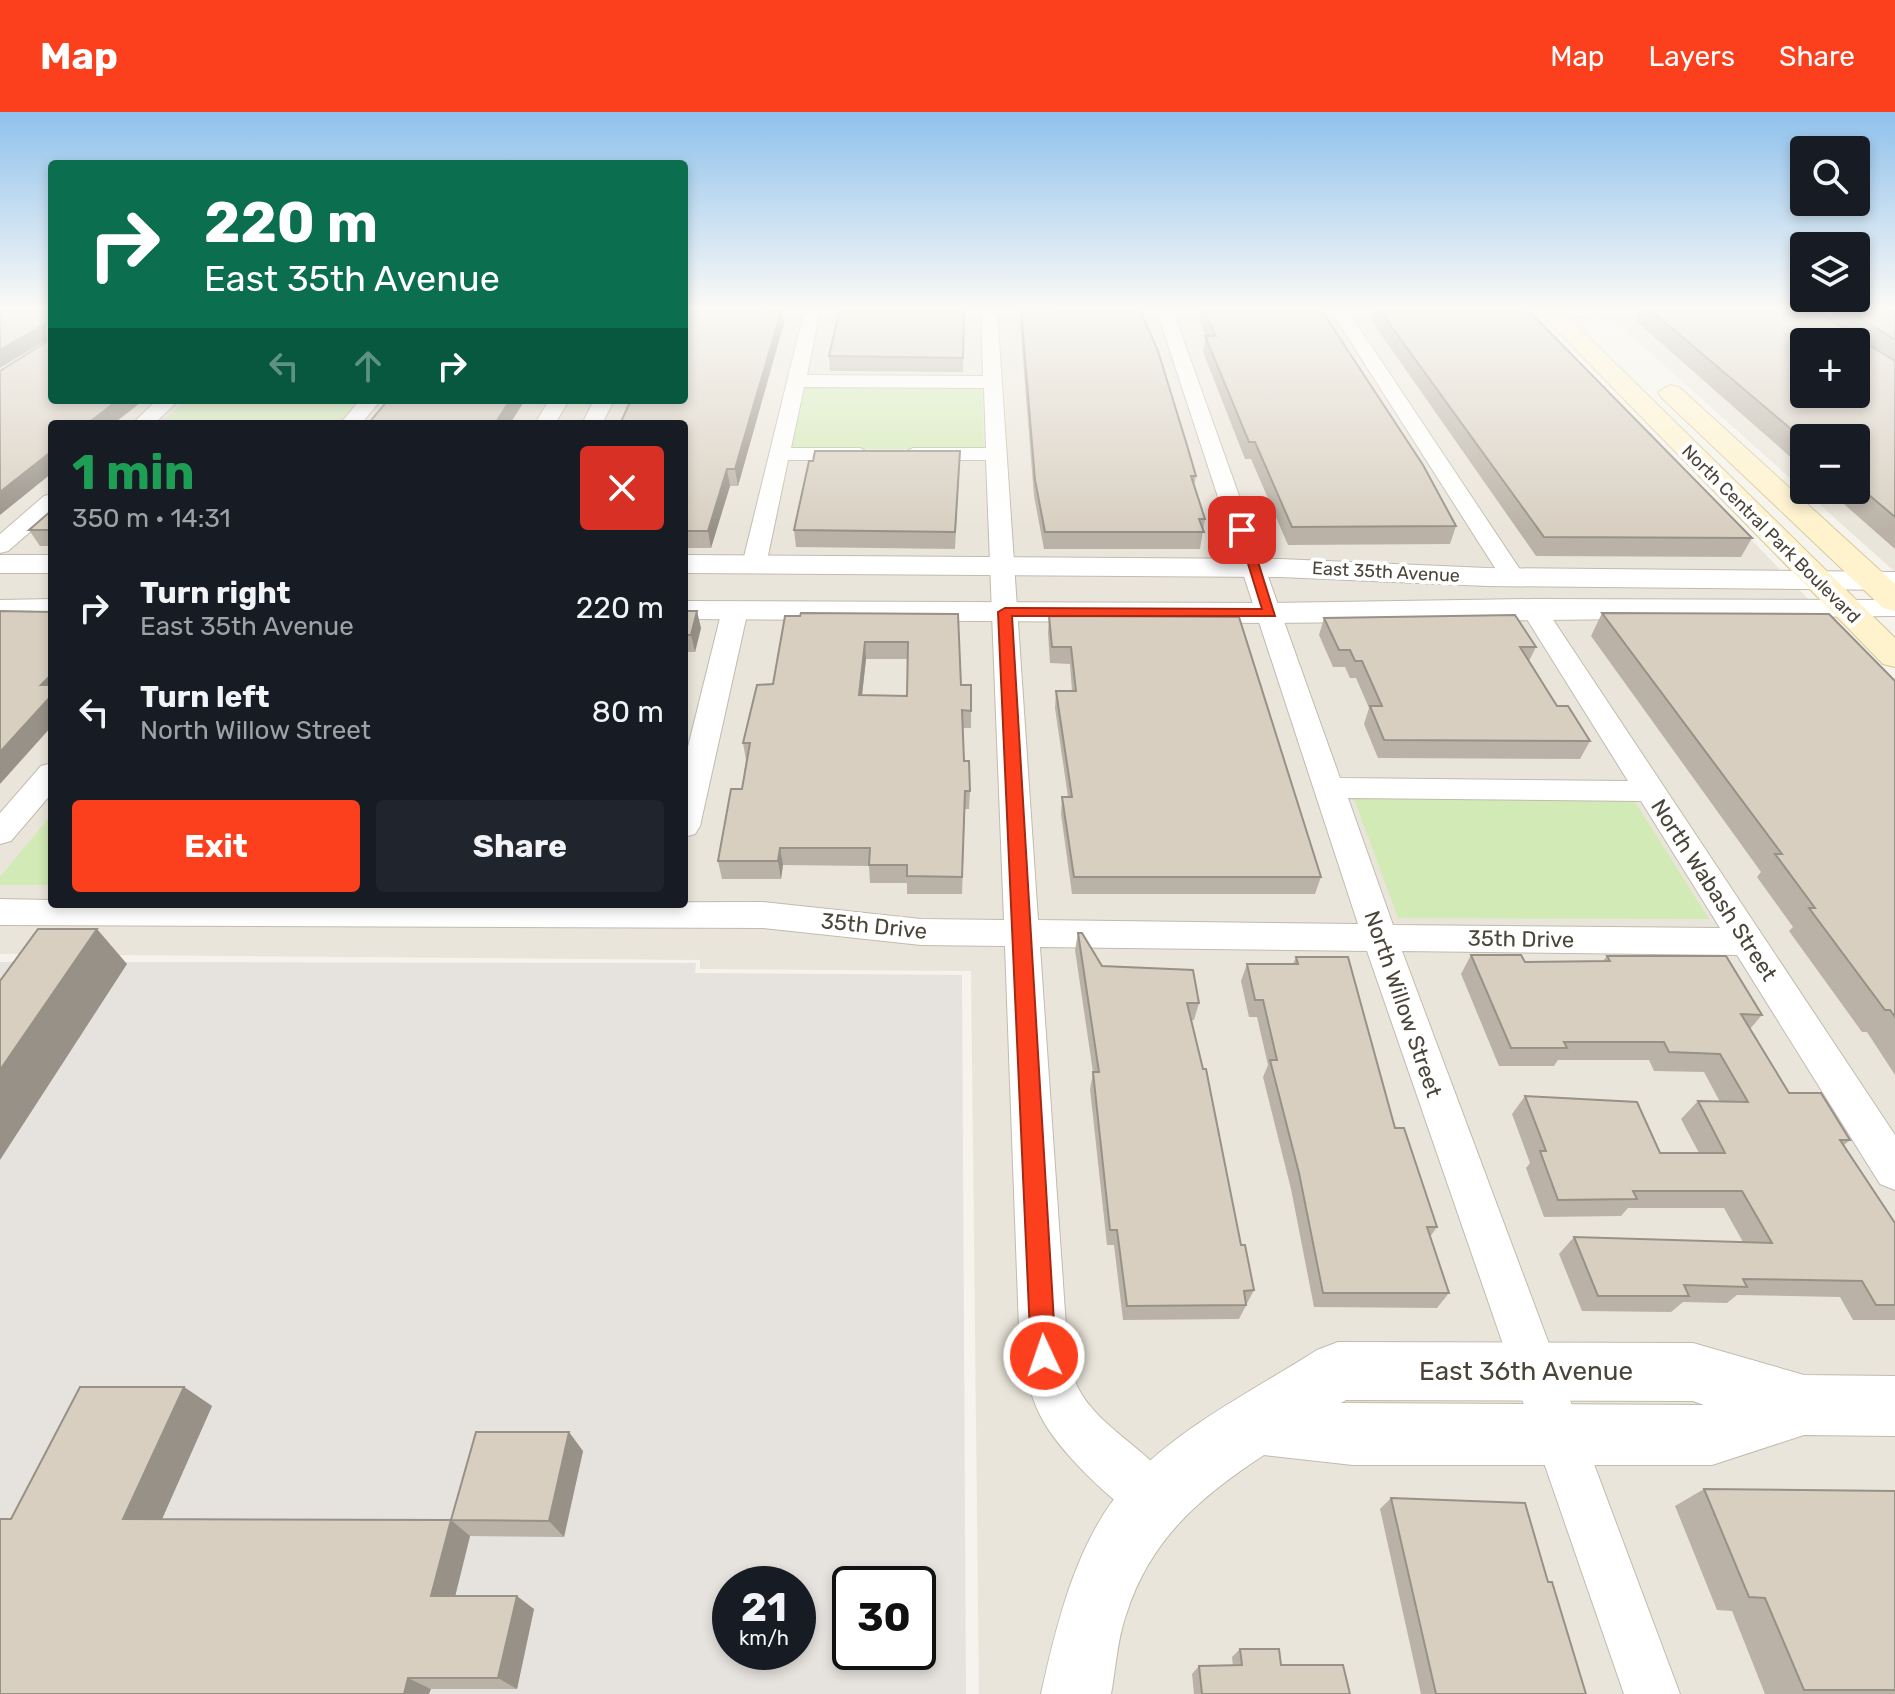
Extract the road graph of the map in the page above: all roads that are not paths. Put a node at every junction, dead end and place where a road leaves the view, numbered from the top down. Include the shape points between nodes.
1 (796, 381) edge
2 (958, 382) edge
3 (992, 382) joint
4 (1189, 382) edge
5 (1385, 382) edge
6 (1619, 382) edge
7 (1660, 382) edge
8 (164, 404) edge
9 (368, 404) edge
10 (146, 420) edge
11 (354, 420) edge
12 (779, 454) junction
13 (996, 454) junction
14 (48, 504) edge
15 (0, 546) edge
16 (0, 564) edge
17 (48, 564) edge
18 (688, 564) edge
19 (754, 565) junction
20 (1002, 567) junction
21 (1253, 567) junction
22 (1513, 577) junction
23 (1816, 578) junction
24 (1887, 587) edge
25 (48, 608) edge
26 (1533, 608) junction
27 (0, 609) edge
28 (1846, 609) junction
29 (1895, 609) edge
30 (688, 610) edge
31 (735, 610) junction
32 (1005, 612) junction
33 (1270, 613) junction
34 (1895, 657) edge
35 (48, 778) edge
36 (1331, 788) junction
37 (1650, 791) junction
38 (688, 809) edge
39 (0, 833) edge
40 (664, 909) edge
41 (0, 912) edge
42 (1022, 933) junction
43 (1379, 937) junction
44 (1748, 942) junction
45 (1895, 1171) edge
46 (1534, 1370) junction
47 (1804, 1405) junction
48 (1895, 1406) edge
49 (1260, 1424) junction
50 (1557, 1434) junction
51 (1154, 1500) junction
52 (1076, 1694) edge
53 (1652, 1694) edge

1 - 12 street
2 - 3 street
3 - 13 street
4 - 21 street, North Willow Street
5 - 22 street
6 - 23 main road, North Central Park Boulevard
7 - 24 main road, North Central Park Boulevard
8 - 10 street
9 - 11 street
12 - 13 street
12 - 19 street
13 - 20 street
14 - 15 street
16 - 17 street
18 - 19 street, East 35th Avenue
19 - 20 street, East 35th Avenue
20 - 21 street, East 35th Avenue
20 - 32 street
21 - 22 street, East 35th Avenue
21 - 33 street, North Willow Street
22 - 23 street, East 35th Avenue
23 - 24 street, East 35th Avenue
23 - 28 main road, North Central Park Boulevard
25 - 27 street
26 - 28 street, East 35th Avenue
26 - 33 street, East 35th Avenue
26 - 37 street, North Wabash Street
28 - 29 street, East 35th Avenue
28 - 34 main road, North Central Park Boulevard
30 - 31 street, East 35th Avenue
31 - 32 street, East 35th Avenue
31 - 38 street
32 - 33 street, East 35th Avenue
32 - 42 street
33 - 36 street, North Willow Street
35 - 39 street
36 - 37 street
36 - 43 street, North Willow Street
37 - 44 street, North Wabash Street
40 - 41 street, 35th Drive
40 - 42 street, 35th Drive via 883,930
42 - 43 street, 35th Drive
42 - 51 street via 1044,1356 1058,1401 1085,1436
43 - 44 street, 35th Drive
43 - 46 street, North Willow Street
44 - 45 street, North Wabash Street
46 - 47 street, East 36th Avenue via 1693,1372
46 - 49 street, East 36th Avenue via 1338,1371
46 - 50 street, North Willow Street
47 - 48 street, East 36th Avenue
47 - 50 street, East 36th Avenue via 1712,1435
49 - 50 street, East 36th Avenue via 1353,1435
49 - 51 street, East 36th Avenue via 1204,1458
50 - 53 street, North Willow Street
51 - 52 street, East 36th Avenue via 1128,1535 1092,1613

